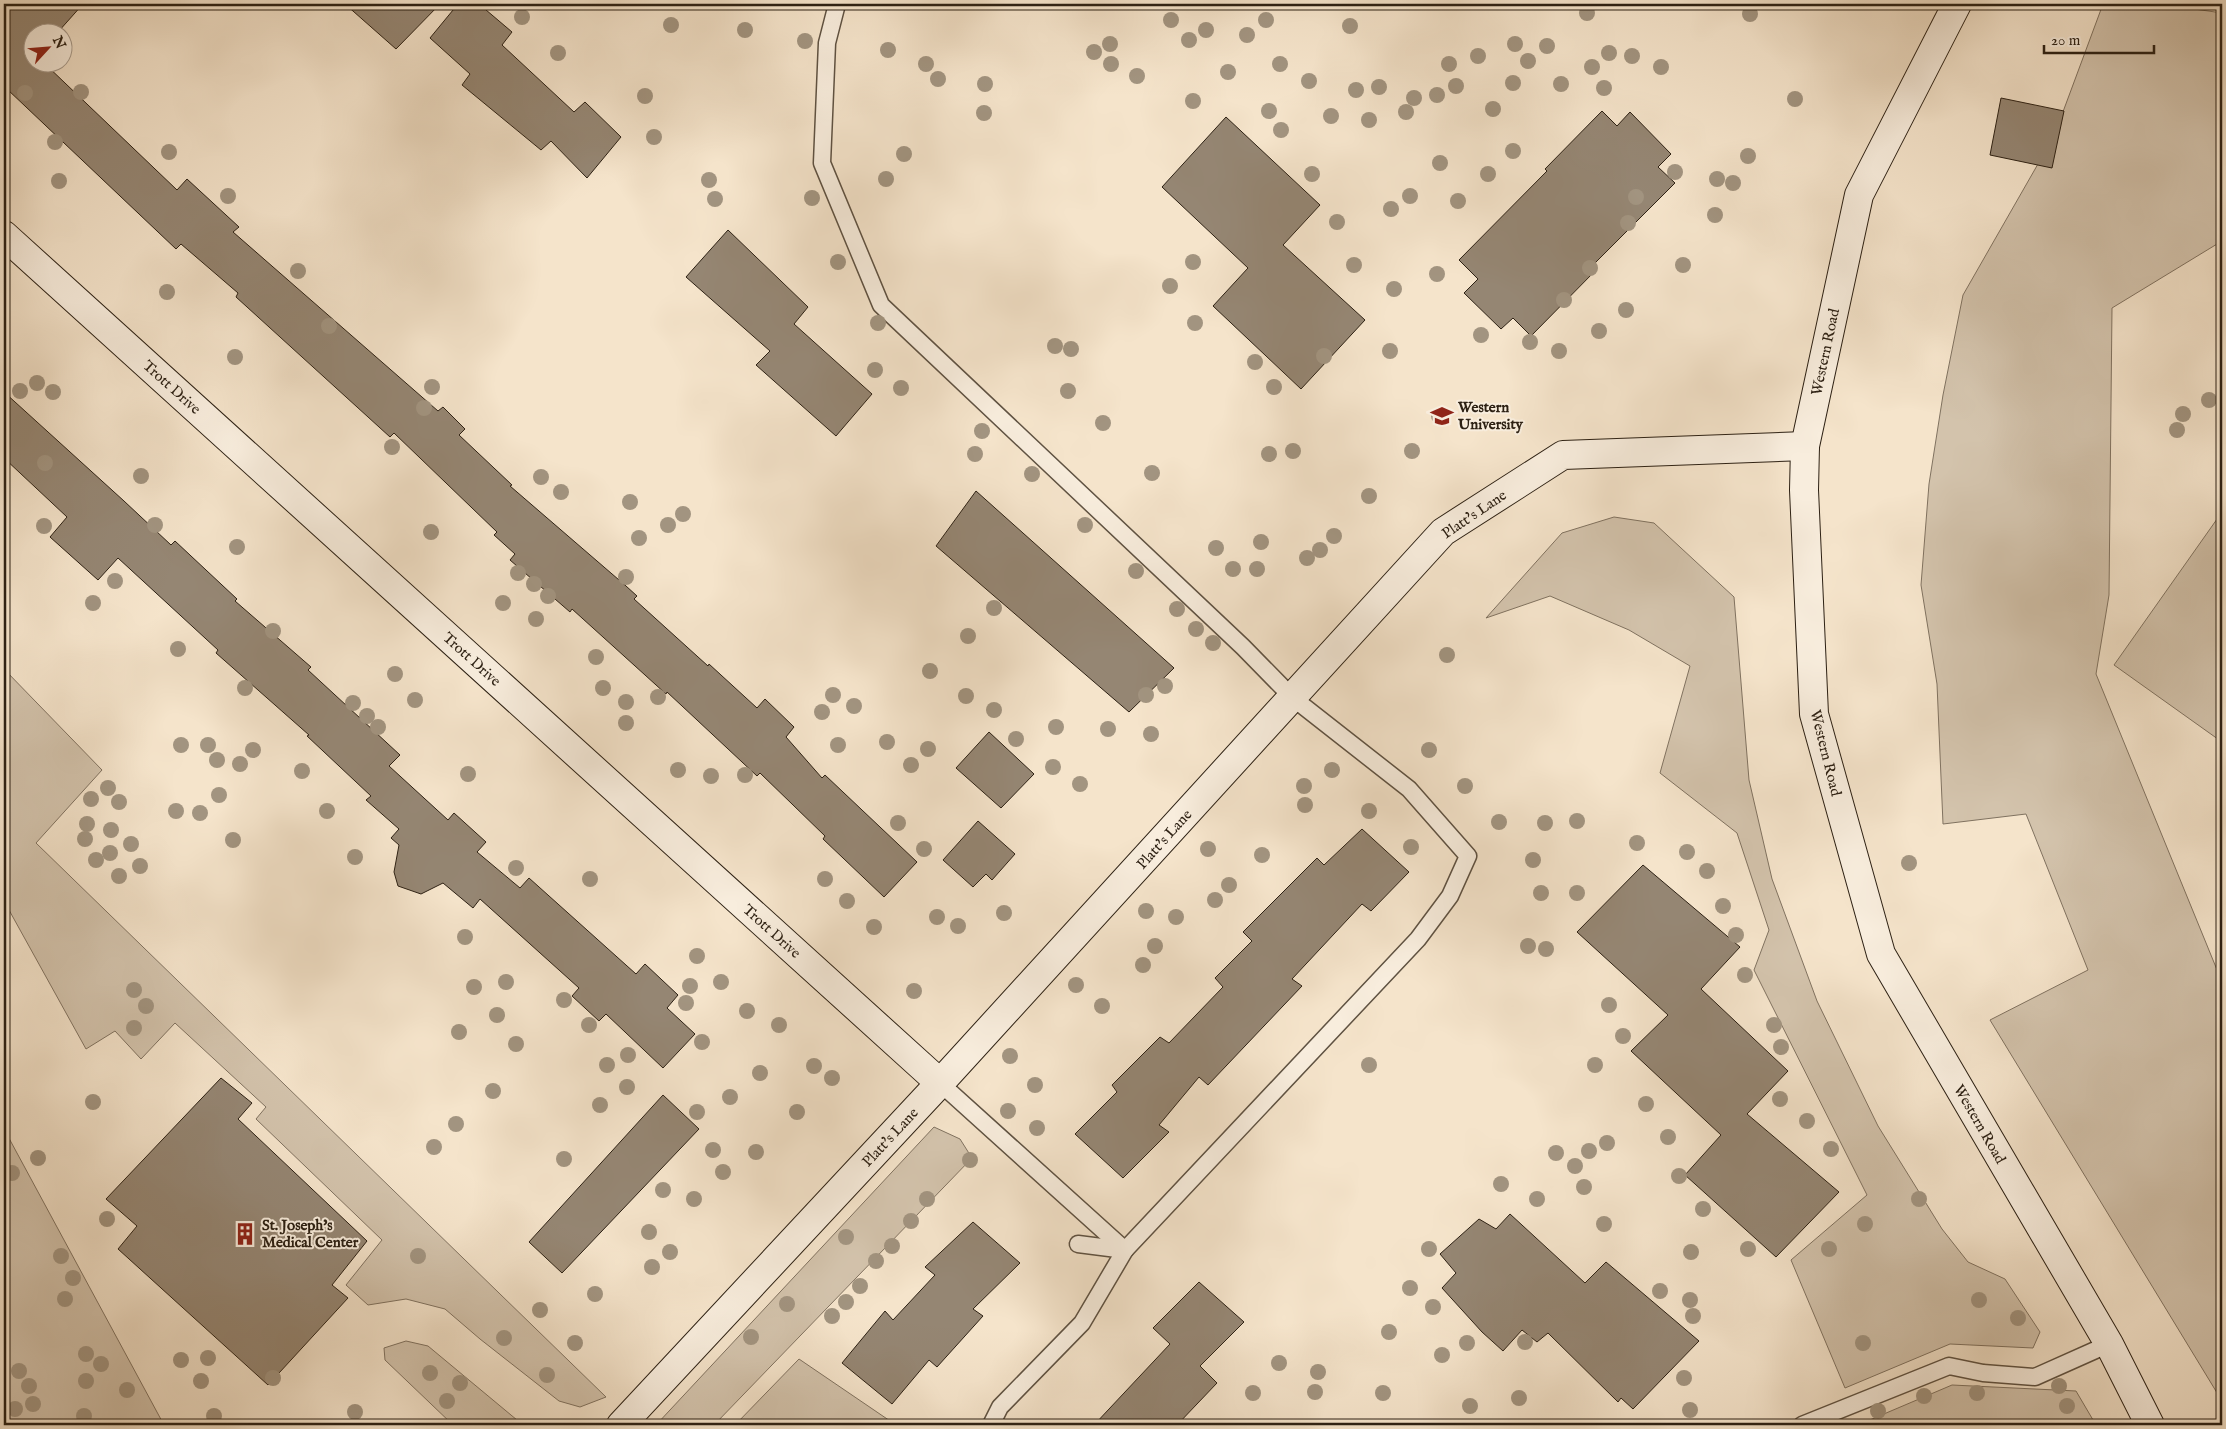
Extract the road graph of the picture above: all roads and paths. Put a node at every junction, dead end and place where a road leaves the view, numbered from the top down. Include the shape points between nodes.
1 (837, 4) edge
2 (1957, 4) edge
3 (4, 235) edge
4 (1805, 446) junction
5 (1293, 698) junction
6 (940, 1083) junction
7 (1078, 1244) dead end
8 (1125, 1250) junction
9 (2109, 1344) junction
10 (621, 1425) edge
11 (991, 1425) edge
12 (1802, 1425) edge
13 (2150, 1425) edge

1 - 5 lane via 827,43 822,163 880,305
2 - 4 street, Western Road via 1859,194
3 - 6 street, Trott Drive
4 - 5 street, Platt's Lane via 1563,455 1443,532
4 - 9 street, Western Road via 1814,714 1881,954
5 - 6 street, Platt's Lane
5 - 8 lane via 1409,789 1468,856 1450,896 1418,939
6 - 8 lane
6 - 10 street, Platt's Lane
7 - 8 lane
8 - 11 lane via 1082,1323 1000,1407
9 - 12 lane via 2035,1376 1983,1373 1948,1366
9 - 13 street, Western Road

